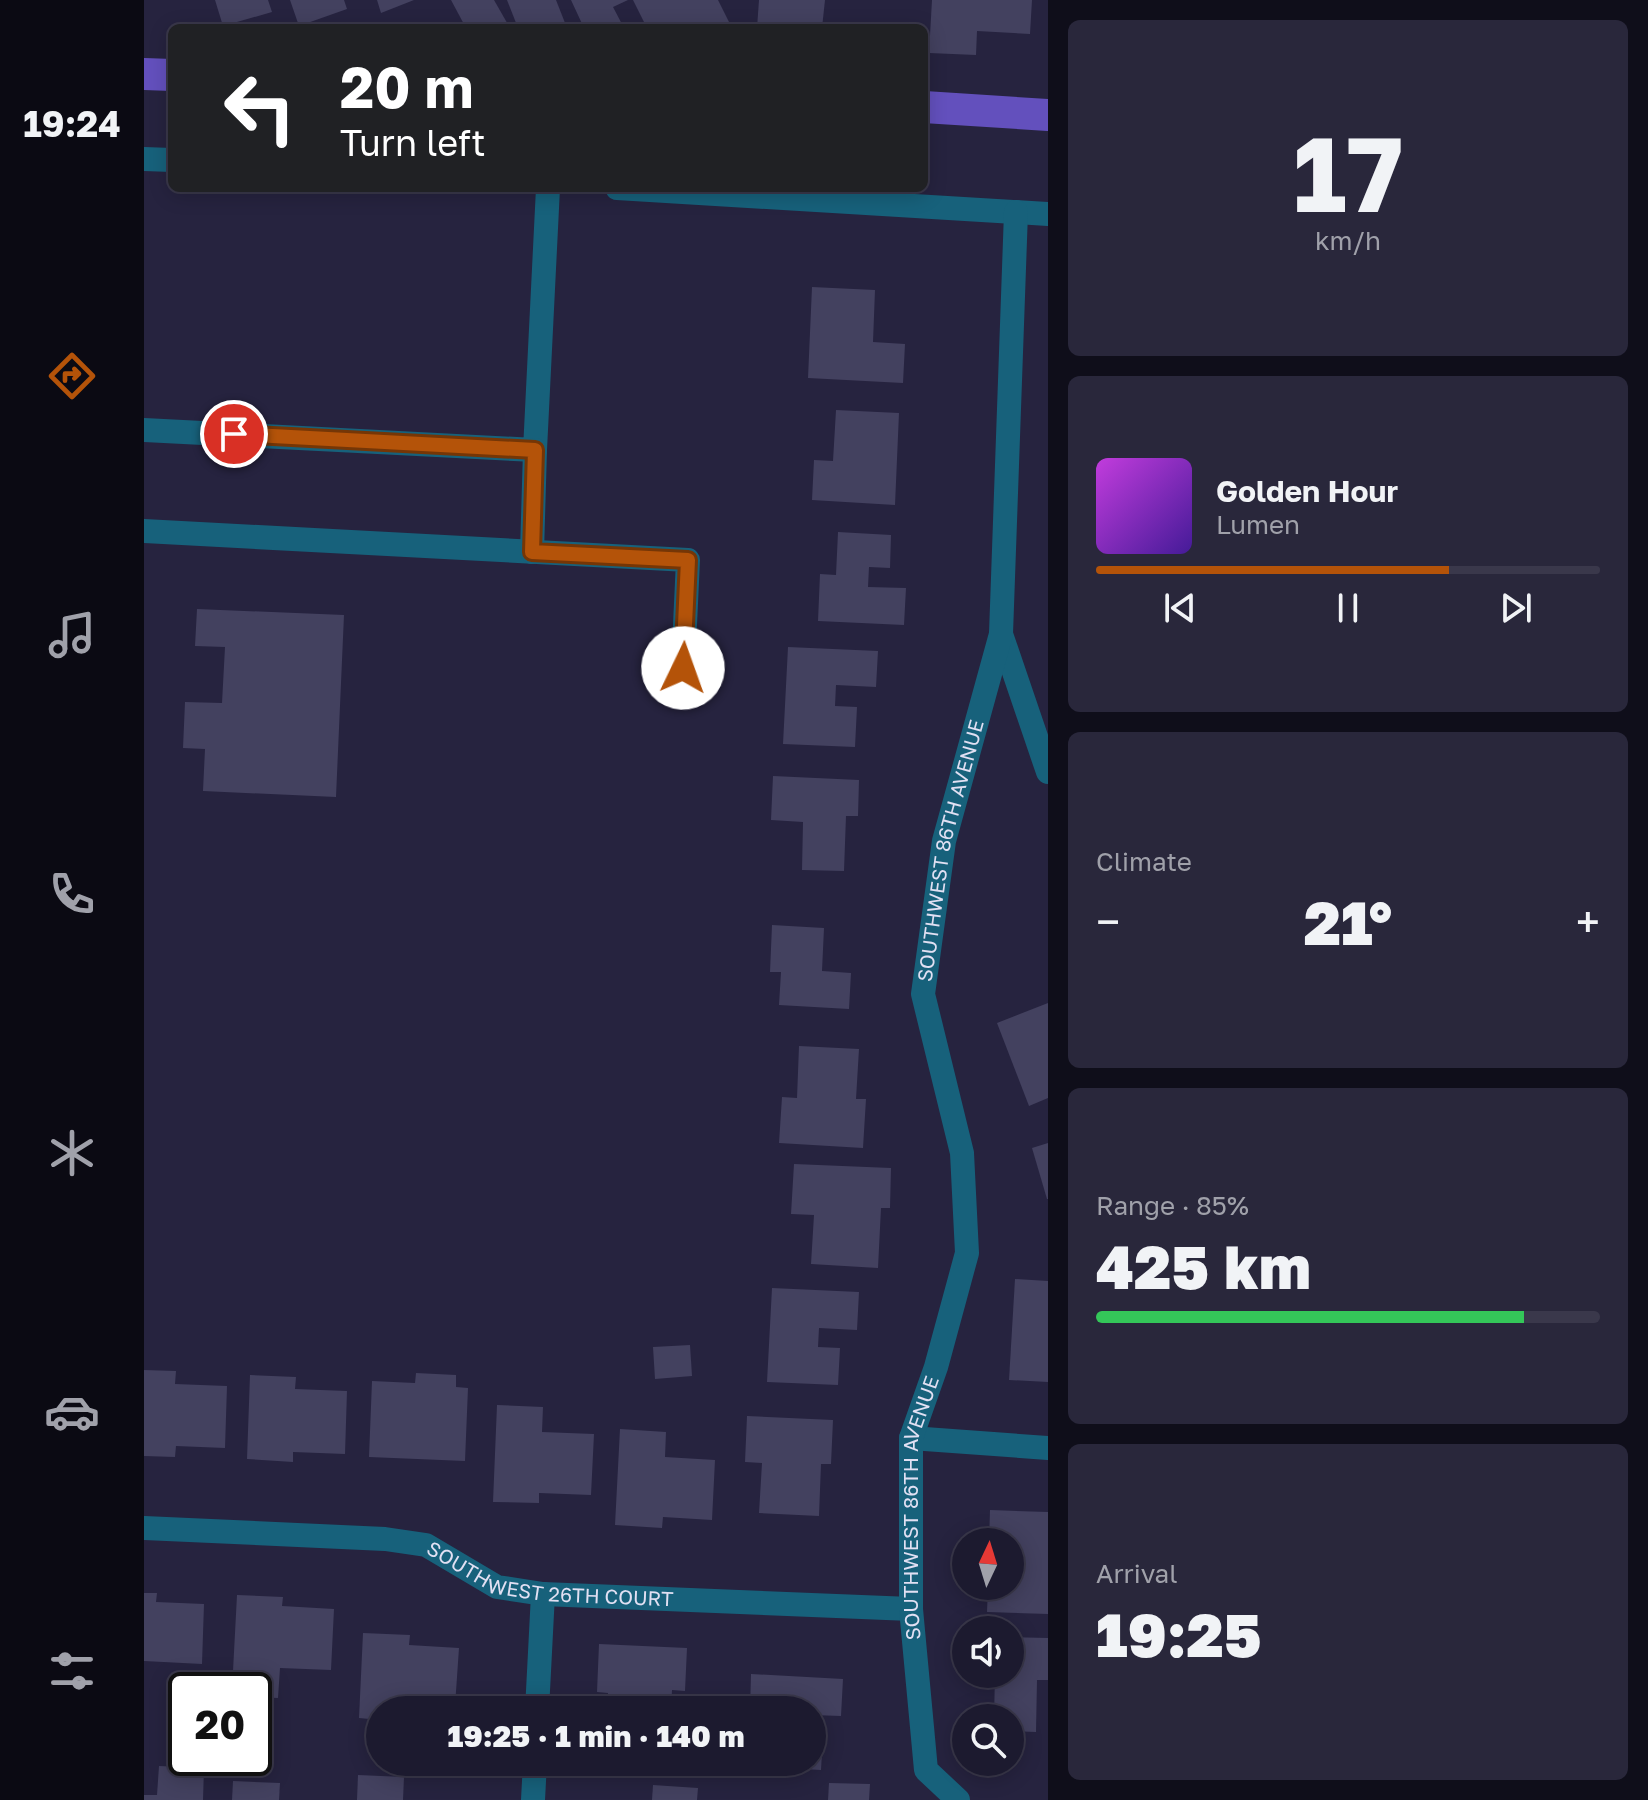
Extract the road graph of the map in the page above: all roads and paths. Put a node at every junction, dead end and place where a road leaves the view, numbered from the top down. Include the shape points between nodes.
1 (144, 159) edge
2 (168, 160) edge
3 (548, 192) edge
4 (684, 192) edge
5 (1016, 212) junction
6 (1048, 214) edge
7 (144, 430) edge
8 (535, 450) junction
9 (144, 531) edge
10 (532, 552) junction
11 (1001, 634) junction
12 (683, 668) dead end
13 (1048, 772) edge
14 (911, 1438) junction
15 (1048, 1448) edge
16 (144, 1528) edge
17 (543, 1594) junction
18 (911, 1609) junction
19 (538, 1696) edge
20 (534, 1776) edge
21 (533, 1800) edge
22 (958, 1800) edge

1 - 2 street
3 - 8 street
4 - 5 street
5 - 6 street
5 - 11 street, SOUTHWEST 86TH AVENUE
7 - 8 street
8 - 10 street
9 - 10 street
10 - 12 street via 688,560
11 - 13 street
11 - 14 street, SOUTHWEST 86TH AVENUE via 944,841 923,994 962,1153 967,1253
14 - 15 street
14 - 18 street, SOUTHWEST 86TH AVENUE
16 - 17 street, SOUTHWEST 26TH COURT via 426,1545 497,1587
17 - 18 street, SOUTHWEST 26TH COURT
17 - 19 street
18 - 22 street, SOUTHWEST 86TH AVENUE via 926,1770
20 - 21 street

